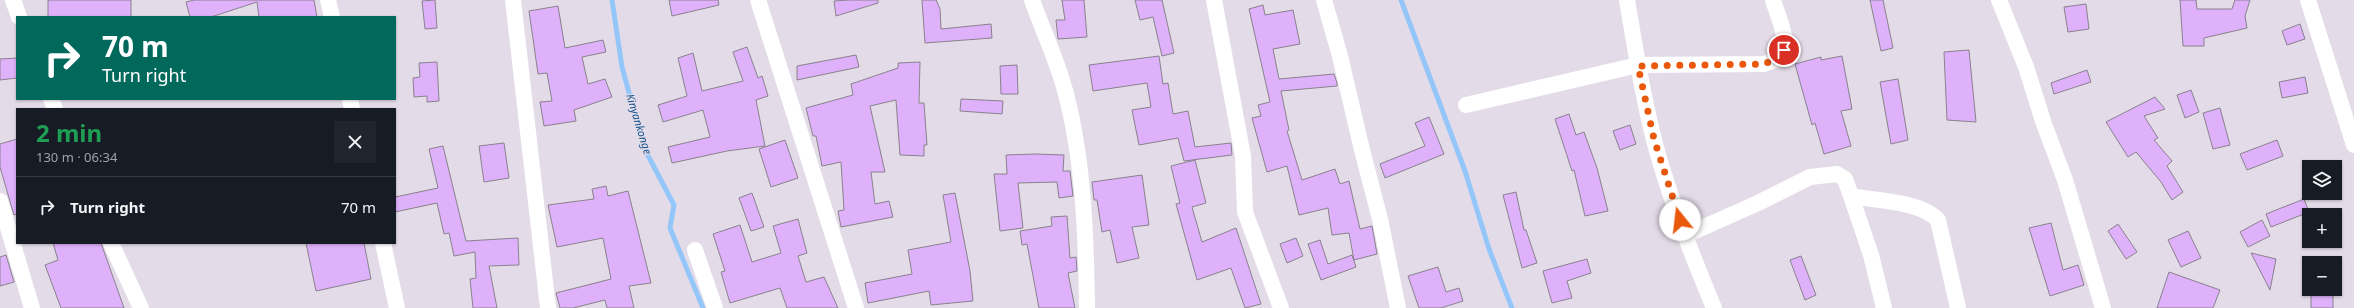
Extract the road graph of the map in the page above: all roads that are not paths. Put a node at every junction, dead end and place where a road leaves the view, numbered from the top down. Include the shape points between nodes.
1 (13, 0) edge
2 (328, 0) edge
3 (513, 0) edge
4 (758, 0) edge
5 (1032, 0) edge
6 (1214, 0) edge
7 (1324, 0) edge
8 (1628, 0) edge
9 (1773, 0) edge
10 (1999, 0) edge
11 (2308, 0) edge
12 (20, 16) edge
13 (332, 16) edge
14 (1638, 66) junction
15 (1466, 106) dead end
16 (2354, 145) edge
17 (1851, 196) junction
18 (0, 201) edge
19 (1684, 236) junction
20 (111, 244) edge
21 (382, 244) edge
22 (695, 250) dead end
23 (32, 308) edge
24 (141, 308) edge
25 (397, 308) edge
26 (548, 308) edge
27 (714, 308) edge
28 (856, 308) edge
29 (1087, 308) edge
30 (1281, 308) edge
31 (1398, 308) edge
32 (1714, 308) edge
33 (1884, 308) edge
34 (1958, 308) edge
35 (2103, 308) edge

1 - 12 street
2 - 13 street
3 - 26 street
4 - 28 street
5 - 29 street via 1064,87 1074,135 1085,216
6 - 30 street via 1243,156 1245,212
7 - 31 street via 1380,219
8 - 14 street
9 - 14 street via 1784,37 1784,50 1778,58 1764,64
10 - 35 street via 2026,67 2065,180
11 - 16 street
14 - 15 street
14 - 19 street via 1654,139
17 - 19 street via 1845,179 1837,174 1810,177
17 - 33 street
17 - 34 street via 1921,208 1938,220
18 - 23 street
19 - 32 street
20 - 24 street
21 - 25 street
22 - 27 street

